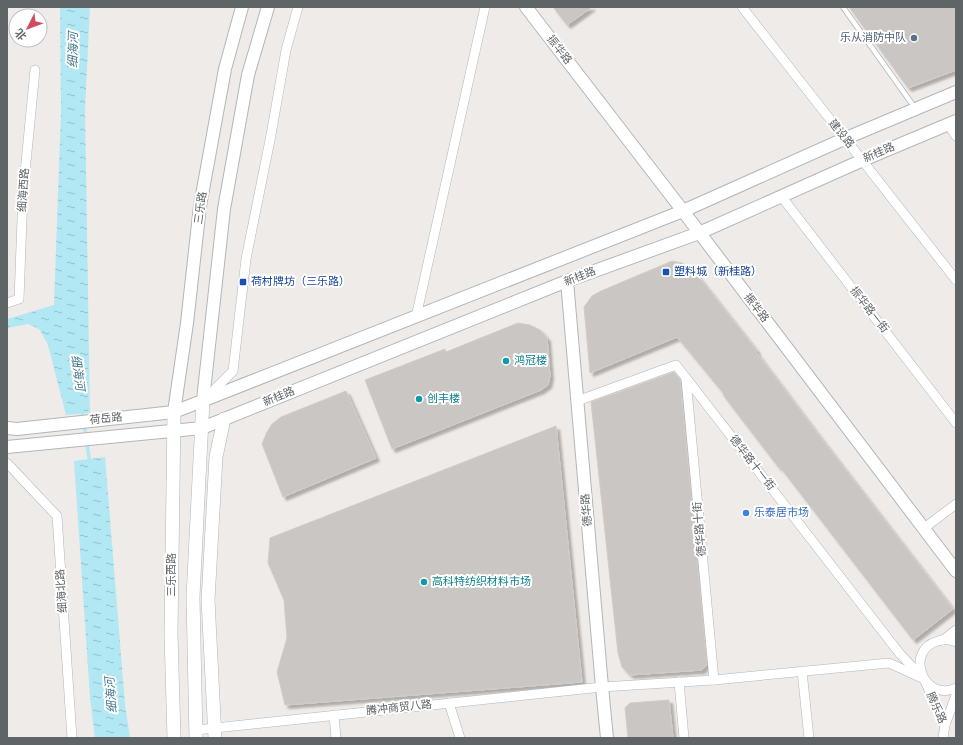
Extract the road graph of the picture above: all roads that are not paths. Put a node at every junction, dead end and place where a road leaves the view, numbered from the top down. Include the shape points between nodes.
1 (242, 7) edge
2 (268, 7) edge
3 (298, 7) edge
4 (486, 7) edge
5 (526, 7) edge
6 (742, 7) edge
7 (843, 7) edge
8 (35, 70) dead end
9 (956, 92) edge
10 (915, 108) junction
11 (952, 123) edge
12 (956, 136) edge
13 (844, 139) junction
14 (863, 160) junction
15 (781, 196) junction
16 (683, 211) junction
17 (699, 233) junction
18 (956, 280) edge
19 (567, 282) junction
20 (7, 303) edge
21 (416, 317) junction
22 (686, 378) junction
23 (204, 400) junction
24 (577, 401) junction
25 (174, 412) junction
26 (224, 419) junction
27 (956, 423) edge
28 (7, 428) edge
29 (202, 428) junction
30 (173, 431) junction
31 (7, 447) edge
32 (7, 463) edge
33 (956, 504) edge
34 (923, 529) junction
35 (956, 572) edge
36 (956, 630) edge
37 (943, 640) junction
38 (956, 642) edge
39 (802, 671) junction
40 (924, 679) junction
41 (714, 680) junction
42 (679, 682) junction
43 (602, 687) junction
44 (956, 688) edge
45 (956, 695) edge
46 (449, 703) junction
47 (334, 715) junction
48 (945, 725) junction
49 (215, 733) edge
50 (196, 734) edge
51 (72, 738) edge
52 (174, 738) edge
53 (336, 738) edge
54 (460, 738) edge
55 (608, 738) edge
56 (684, 738) edge
57 (809, 738) edge
58 (944, 738) edge

1 - 25 street, 三乐路 via 225,69 200,206
2 - 23 street, 三乐路 via 248,75 224,209
3 - 23 street via 286,50 246,259 233,370
4 - 21 street
5 - 16 street, 振华路
6 - 13 street, 建设路
7 - 10 lane
8 - 20 street, 细海西路 via 23,193 19,299
9 - 10 street
10 - 13 street
11 - 12 street
11 - 14 street, 新桂路
13 - 14 street, 建设路
13 - 16 street
14 - 15 street, 新桂路
14 - 18 street, 建设路
15 - 17 street, 新桂路
15 - 27 street, 振华路一街
16 - 17 street, 振华路
16 - 21 street
17 - 19 street, 新桂路
17 - 34 street, 振华路
19 - 24 street, 德华路
19 - 26 street, 新桂路
21 - 23 street
22 - 24 street, 德华路十一街 via 676,366
22 - 40 street, 德华路十一街 via 900,654
22 - 41 street, 德华路十街
23 - 25 street, 荷岳路
23 - 29 main road
24 - 43 street, 德华路
25 - 28 street, 荷岳路
25 - 30 main road, 三乐西路
26 - 29 street, 新桂路
26 - 49 main road via 216,457 208,600
29 - 30 street, 荷岳路
29 - 50 main road via 193,597
30 - 31 street, 荷岳路
30 - 52 main road, 三乐西路 via 171,634
32 - 51 street, 细海北路 via 57,516
33 - 34 street
34 - 35 street, 振华路
36 - 37 street
37 - 38 street
37 - 40 street via 927,647 922,654 920,671
39 - 40 street, 腾冲商贸八路 via 889,663
39 - 41 street, 腾冲商贸八路
39 - 57 street
40 - 44 street via 936,689
40 - 48 street, 腾乐路
41 - 42 street, 腾冲商贸八路
42 - 43 street, 腾冲商贸八路
42 - 56 street
43 - 46 street, 腾冲商贸八路
43 - 55 street, 德华路
45 - 48 street
46 - 47 street, 腾冲商贸八路
46 - 54 street
47 - 49 street, 腾冲商贸八路
47 - 53 street
48 - 58 street, 腾乐路
49 - 50 street, 腾冲商贸八路

